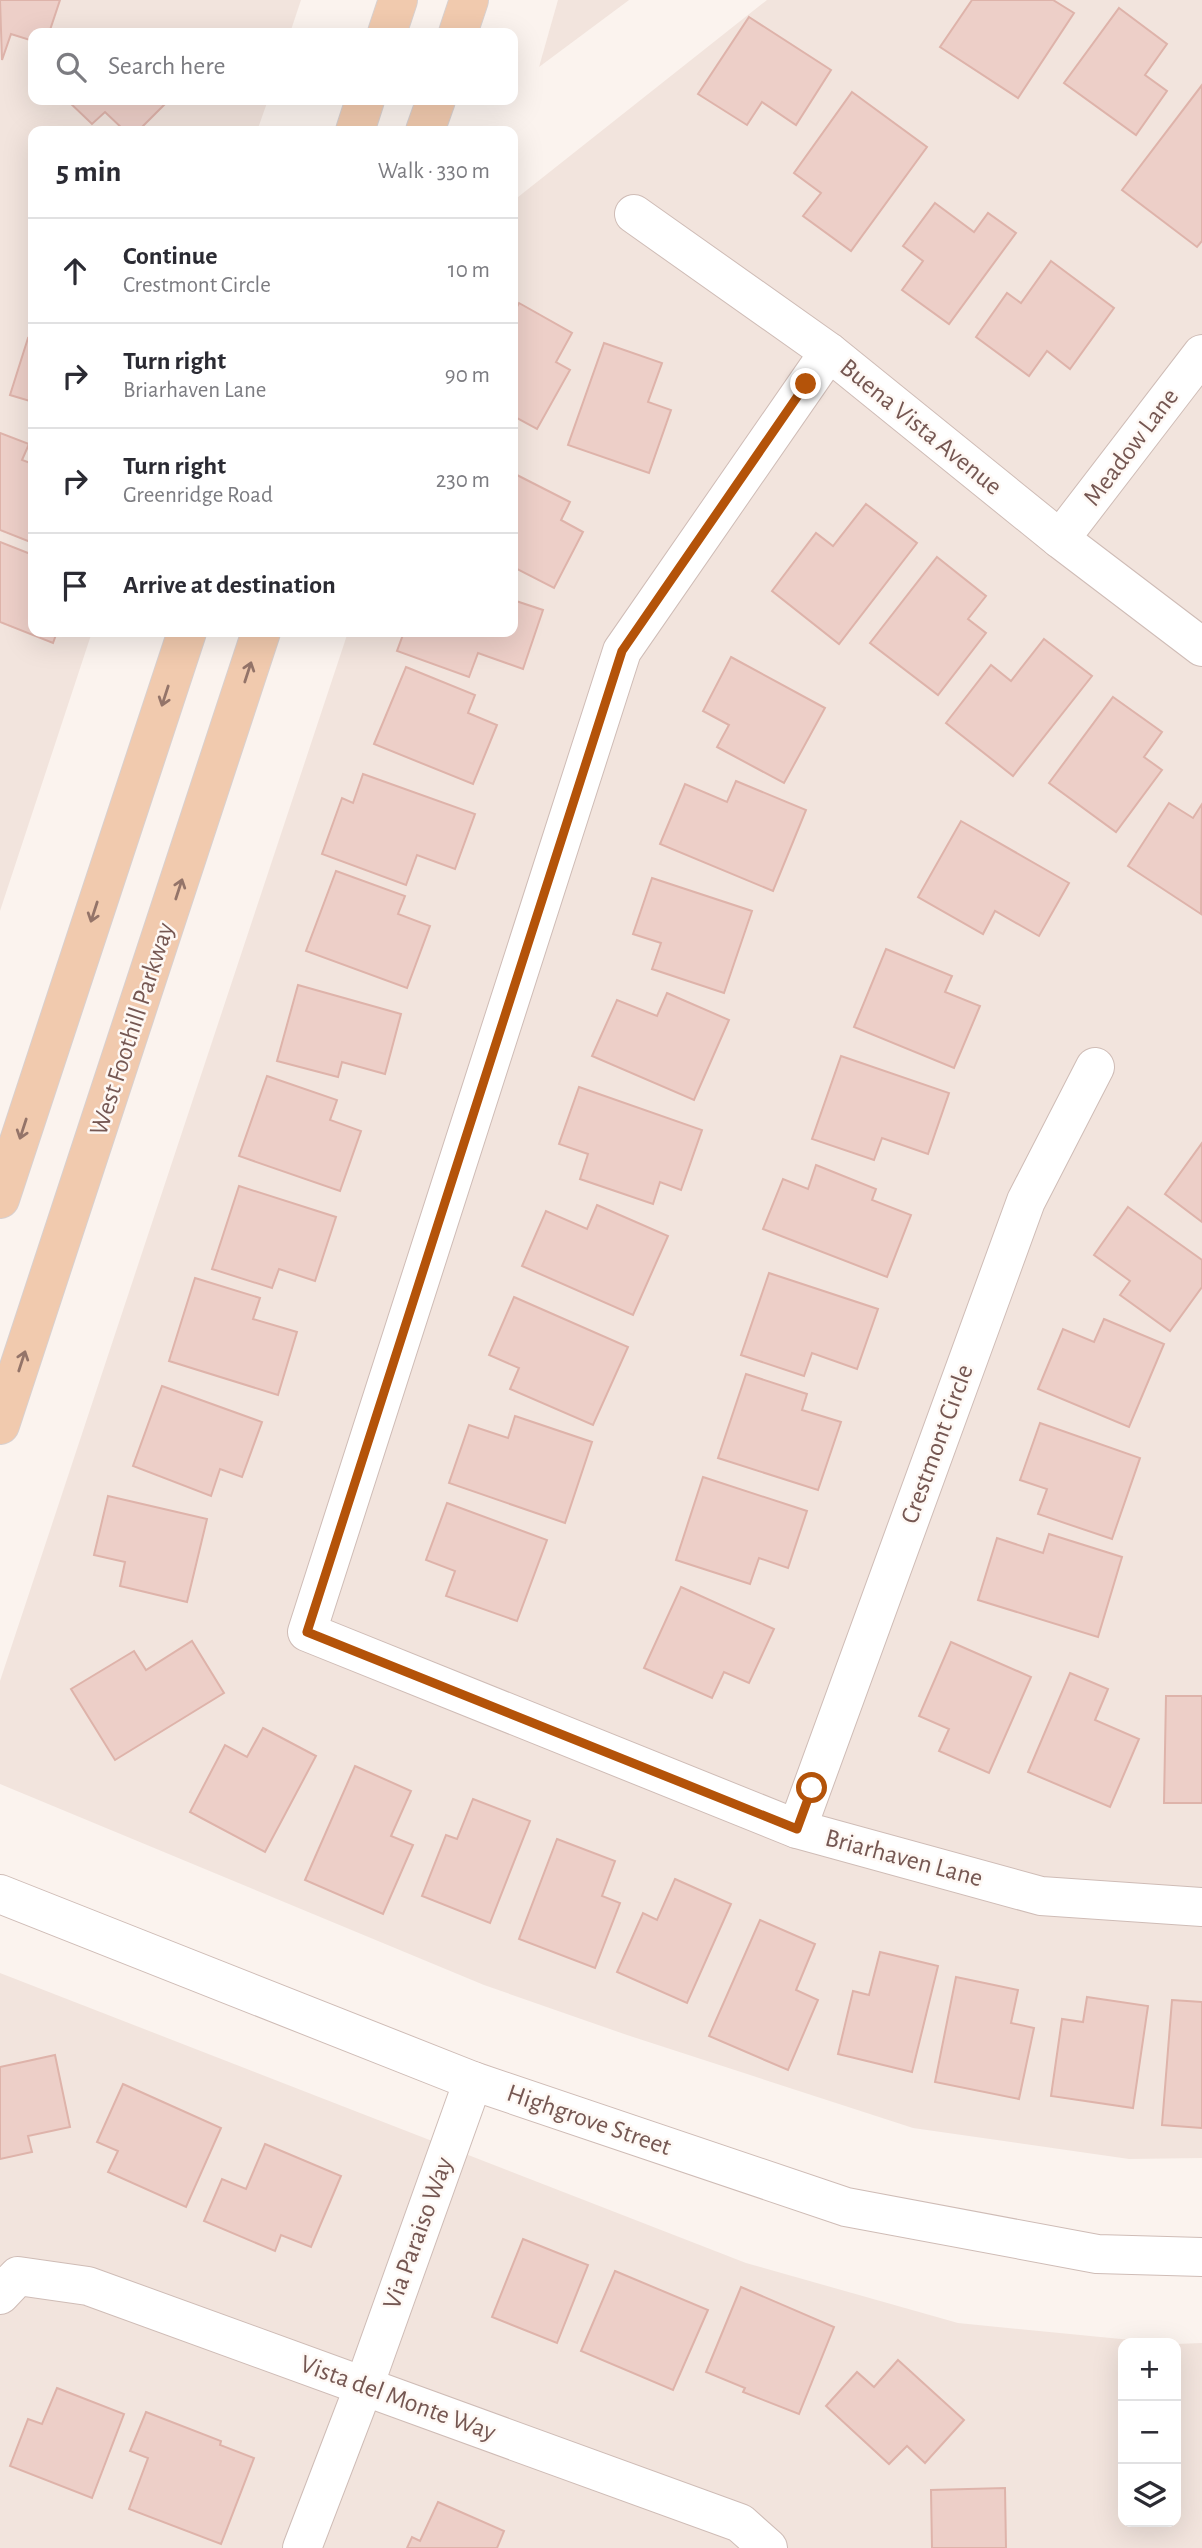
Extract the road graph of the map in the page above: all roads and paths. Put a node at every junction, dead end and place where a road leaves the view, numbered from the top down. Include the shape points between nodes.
1 (398, 0) edge
2 (469, 0) edge
3 (389, 28) edge
4 (460, 28) edge
5 (363, 105) edge
6 (434, 105) edge
7 (357, 126) edge
8 (427, 126) edge
9 (634, 214) dead end
10 (828, 352) junction
11 (1202, 354) edge
12 (1060, 540) junction
13 (185, 637) edge
14 (259, 637) edge
15 (1202, 648) edge
16 (1096, 1067) dead end
17 (0, 1199) edge
18 (0, 1425) edge
19 (797, 1829) junction
20 (0, 1894) edge
21 (1202, 1907) edge
22 (473, 2081) junction
23 (1202, 2257) edge
24 (9, 2285) edge
25 (364, 2386) junction
26 (302, 2548) edge
27 (768, 2548) edge

1 - 3 main road
2 - 4 main road
5 - 7 main road
6 - 8 main road
9 - 10 street, Buena Vista Avenue
10 - 12 street, Buena Vista Avenue
10 - 19 street, Briarhaven Lane via 622,651 307,1632
11 - 12 street, Meadow Lane
12 - 15 street, Buena Vista Avenue
13 -> 17 main road
18 -> 14 main road, West Foothill Parkway
16 - 19 street, Crestmont Circle via 1026,1201
19 - 21 street, Briarhaven Lane via 1041,1896
20 - 22 street, Highgrove Street
22 - 23 street, Highgrove Street via 846,2207 1097,2254
22 - 25 street, Via Paraiso Way
24 - 25 street, Vista del Monte Way via 88,2286
25 - 26 street, Via Paraiso Way
25 - 27 street, Vista del Monte Way via 740,2523

